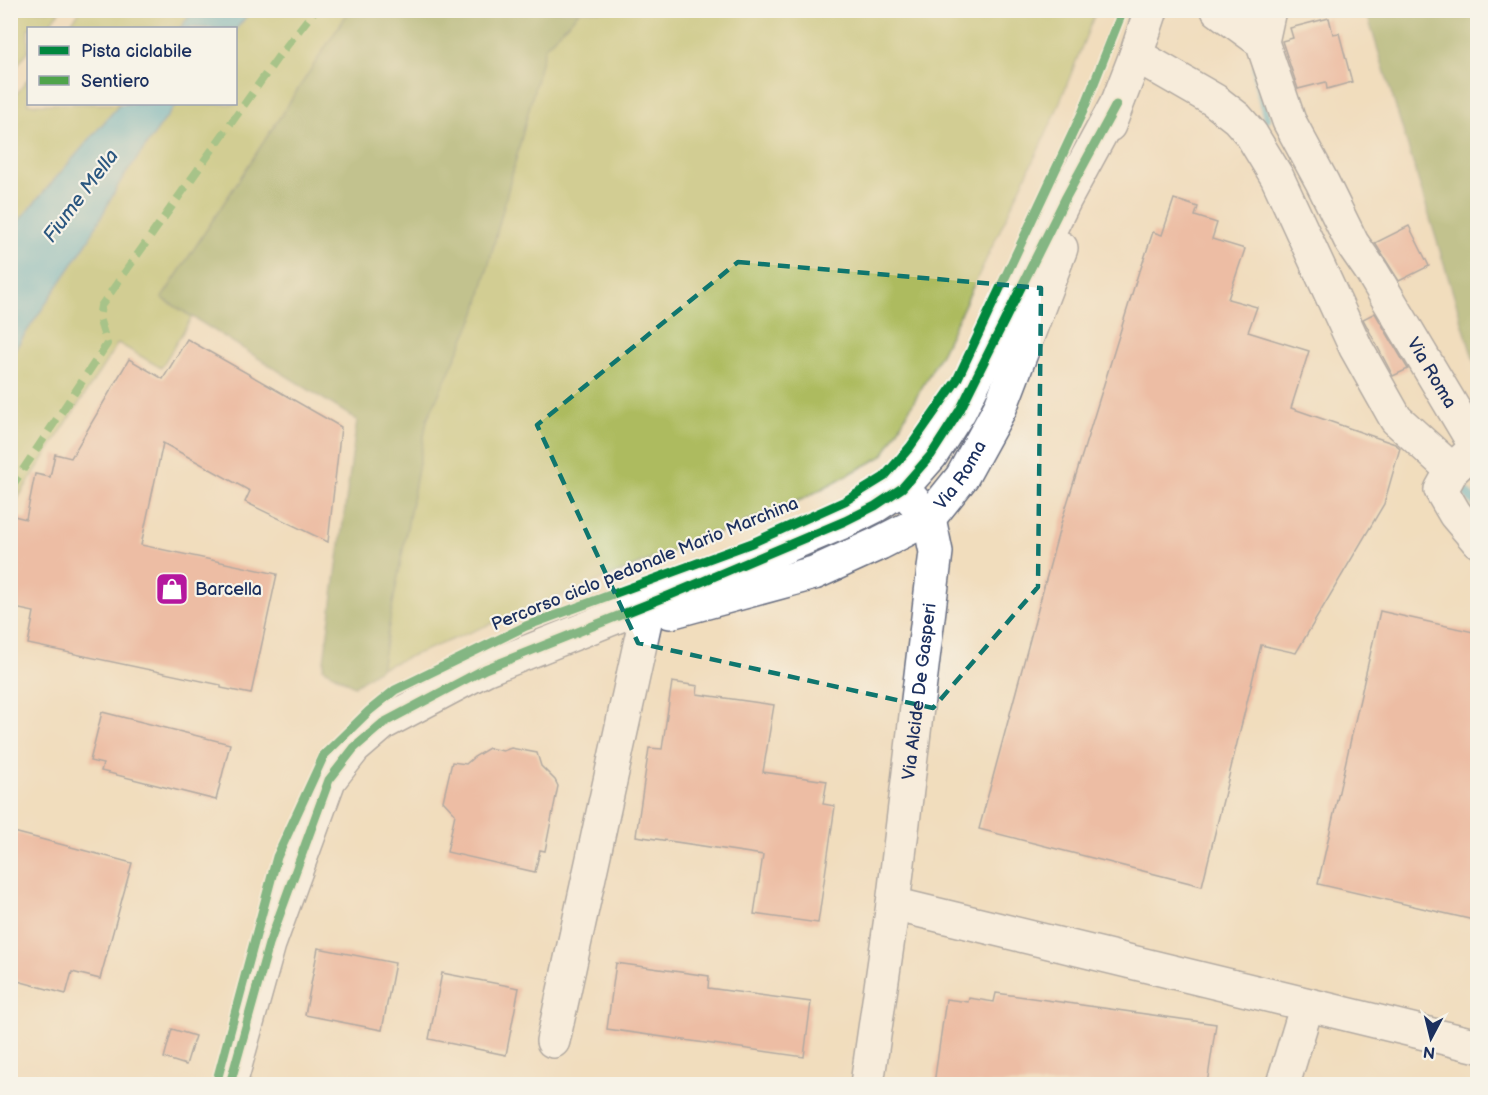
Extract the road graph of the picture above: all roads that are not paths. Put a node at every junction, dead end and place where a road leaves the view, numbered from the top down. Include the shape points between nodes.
1 (1151, 10) edge
2 (1226, 15) edge
3 (1265, 26) edge
4 (1136, 55) junction
5 (1116, 105) junction
6 (1477, 449) edge
7 (1452, 470) junction
8 (902, 488) junction
9 (929, 518) junction
10 (1478, 541) edge
11 (646, 617) junction
12 (563, 637) junction
13 (892, 904) junction
14 (1307, 1005) junction
15 (553, 1041) dead end
16 (1478, 1046) edge
17 (230, 1084) edge
18 (867, 1084) edge
19 (1283, 1084) edge

1 - 4 street, Via Roma
2 - 3 street, Via Roma
3 - 6 street, Via Roma via 1289,121 1352,243
4 - 5 street, Via Roma
4 - 7 street via 1214,100 1251,134 1277,177 1356,348 1396,419
5 - 8 street, Via Roma via 960,410
5 - 9 street, Via Roma via 1000,408 962,477
6 - 7 street, Via Roma
7 - 10 street via 1441,490
8 - 9 street
8 - 12 street, Via Roma via 845,521
9 - 11 street, Via Roma via 814,573
9 - 13 street, Via Alcide De Gasperi via 936,552 933,586
11 - 12 street, Via Roma
11 - 15 street
12 - 17 street, Via Roma via 485,669 383,723 354,747 328,780 269,944
13 - 14 street
13 - 18 street, Via Alcide De Gasperi
14 - 16 street
14 - 19 street

